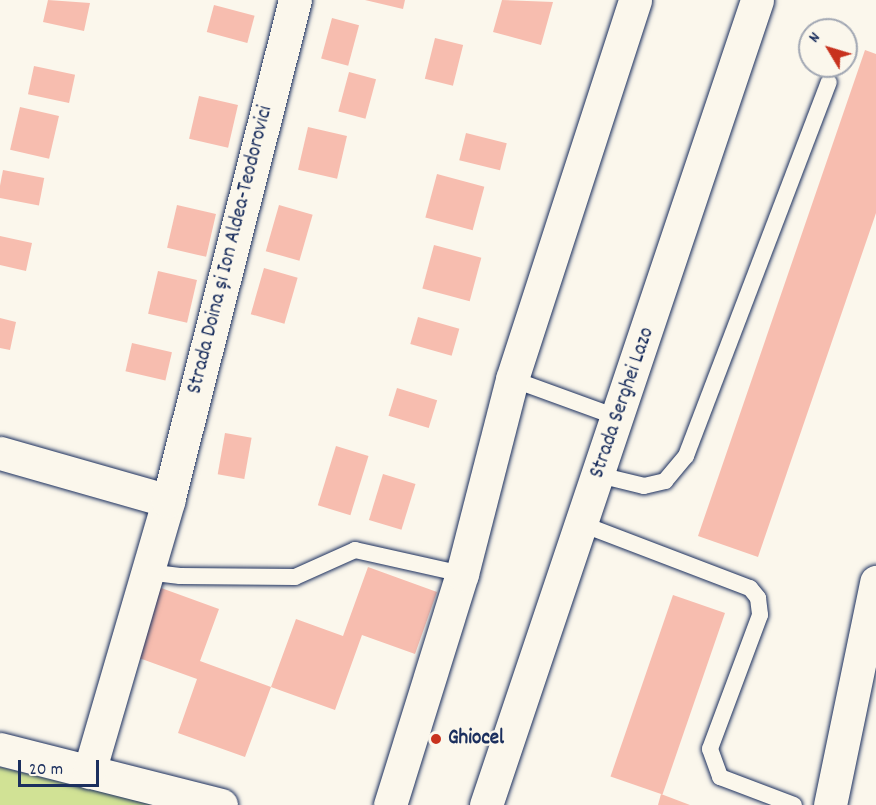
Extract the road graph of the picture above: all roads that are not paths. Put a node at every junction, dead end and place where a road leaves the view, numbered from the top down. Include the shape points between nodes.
1 (295, 0) edge
2 (635, 0) edge
3 (757, 0) edge
4 (829, 82) dead end
5 (512, 380) junction
6 (619, 418) junction
7 (0, 453) edge
8 (599, 475) junction
9 (168, 501) junction
10 (582, 524) junction
11 (147, 572) junction
12 (462, 574) junction
13 (876, 582) edge
14 (0, 749) edge
15 (89, 772) junction
16 (221, 805) edge
17 (390, 805) edge
18 (486, 805) edge
19 (794, 805) edge
20 (830, 805) edge

1 - 9 street, Strada Doina și Ion Aldea-Teodorovici
2 - 5 street
3 - 6 street, Strada Serghei Lazo
4 - 8 lane via 686,456 665,481 644,486
5 - 6 lane
5 - 12 street
6 - 8 street, Strada Serghei Lazo
7 - 9 street
8 - 10 street, Strada Serghei Lazo
9 - 11 street, Strada Doina și Ion Aldea-Teodorovici
10 - 18 street, Strada Serghei Lazo
10 - 19 lane via 750,588 758,598 760,615 710,749 720,777
11 - 12 lane via 295,577 355,550
11 - 15 street, Strada Doina și Ion Aldea-Teodorovici
12 - 17 street
13 - 20 street
14 - 15 street
15 - 16 street

